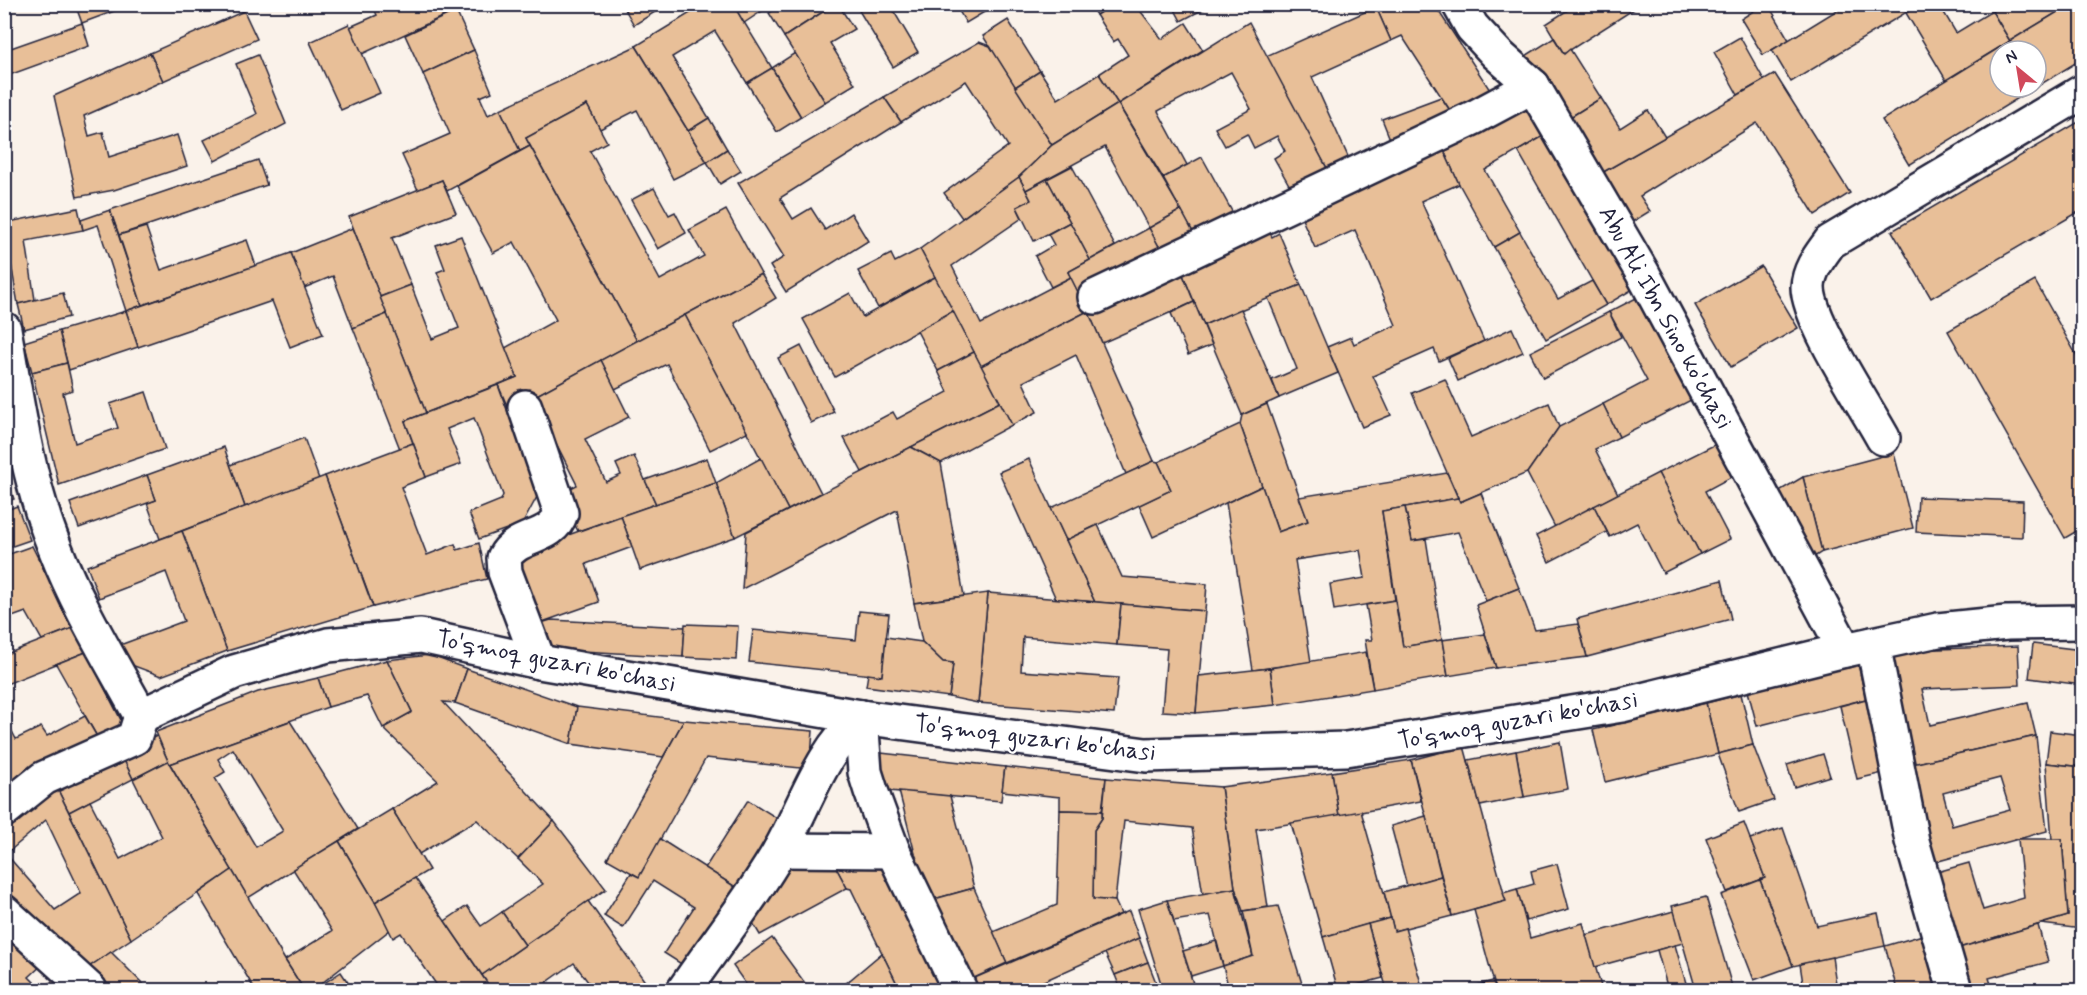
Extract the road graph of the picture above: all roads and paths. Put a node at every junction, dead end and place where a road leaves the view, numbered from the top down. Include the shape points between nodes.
1 (1459, 4) edge
2 (1533, 86) junction
3 (2082, 92) edge
4 (1095, 297) dead end
5 (4, 329) edge
6 (525, 407) dead end
7 (1883, 438) dead end
8 (2082, 622) edge
9 (1859, 647) junction
10 (539, 662) junction
11 (141, 716) junction
12 (861, 717) junction
13 (4, 810) edge
14 (780, 850) junction
15 (893, 851) junction
16 (4, 912) edge
17 (90, 990) edge
18 (684, 990) edge
19 (960, 990) edge
20 (1955, 990) edge

1 - 2 street, Abu Ali Ibn Sino ko'chasi via 1472,27
2 - 4 street
2 - 9 street, Abu Ali Ibn Sino ko'chasi
3 - 7 street via 1830,242 1814,264 1808,286 1812,311
5 - 11 street via 26,453 54,548
6 - 10 street via 561,513 548,532 517,543 504,558 505,572
8 - 9 street, To'qmoq guzari ko'chasi via 1938,630
9 - 12 street, To'qmoq guzari ko'chasi via 1622,705 1346,749 1146,756
9 - 20 street, Abu Ali Ibn Sino ko'chasi
10 - 11 street, To'qmoq guzari ko'chasi via 421,636 328,645 234,672
10 - 12 street, To'qmoq guzari ko'chasi
11 - 13 street via 134,738 44,778
12 - 14 street via 827,754
12 - 15 street via 865,772
14 - 15 street
14 - 18 street
15 - 19 street
16 - 17 street

